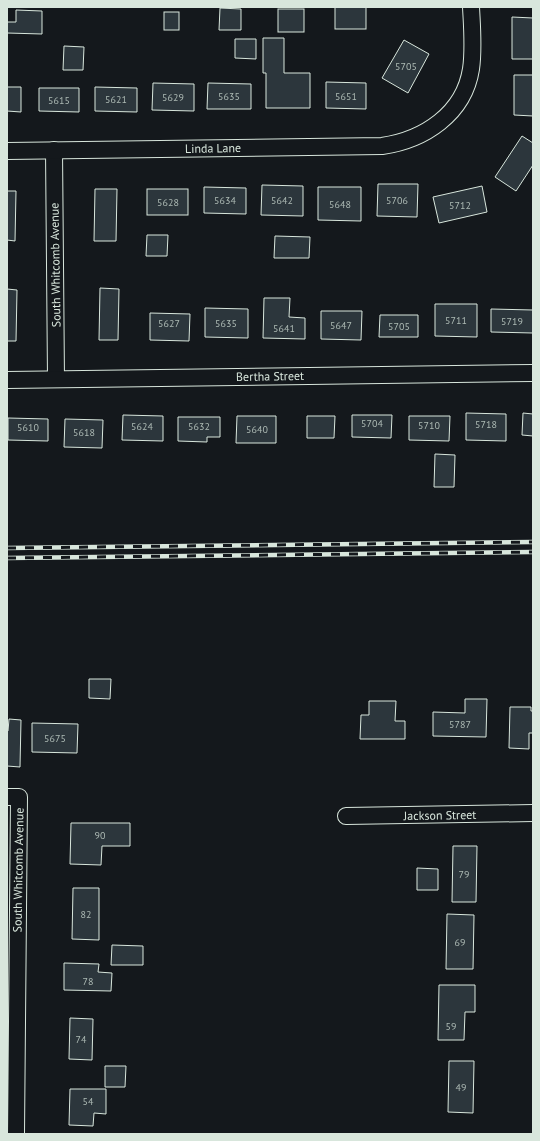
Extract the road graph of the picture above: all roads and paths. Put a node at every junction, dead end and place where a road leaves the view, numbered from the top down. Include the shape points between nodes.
1 (471, 7) edge
2 (54, 150) junction
3 (7, 151) edge
4 (533, 373) edge
5 (7, 380) edge
6 (56, 380) junction
7 (13, 797) edge
8 (533, 813) edge
9 (346, 816) dead end
10 (16, 1134) edge

1 - 2 street, Linda Lane via 472,63 464,90 453,108 436,125 418,136 396,144
2 - 3 street, Linda Lane
2 - 6 street, South Whitcomb Avenue
4 - 6 street, Bertha Street
5 - 6 street, Bertha Street
7 - 10 street, South Whitcomb Avenue
8 - 9 street, Jackson Street

